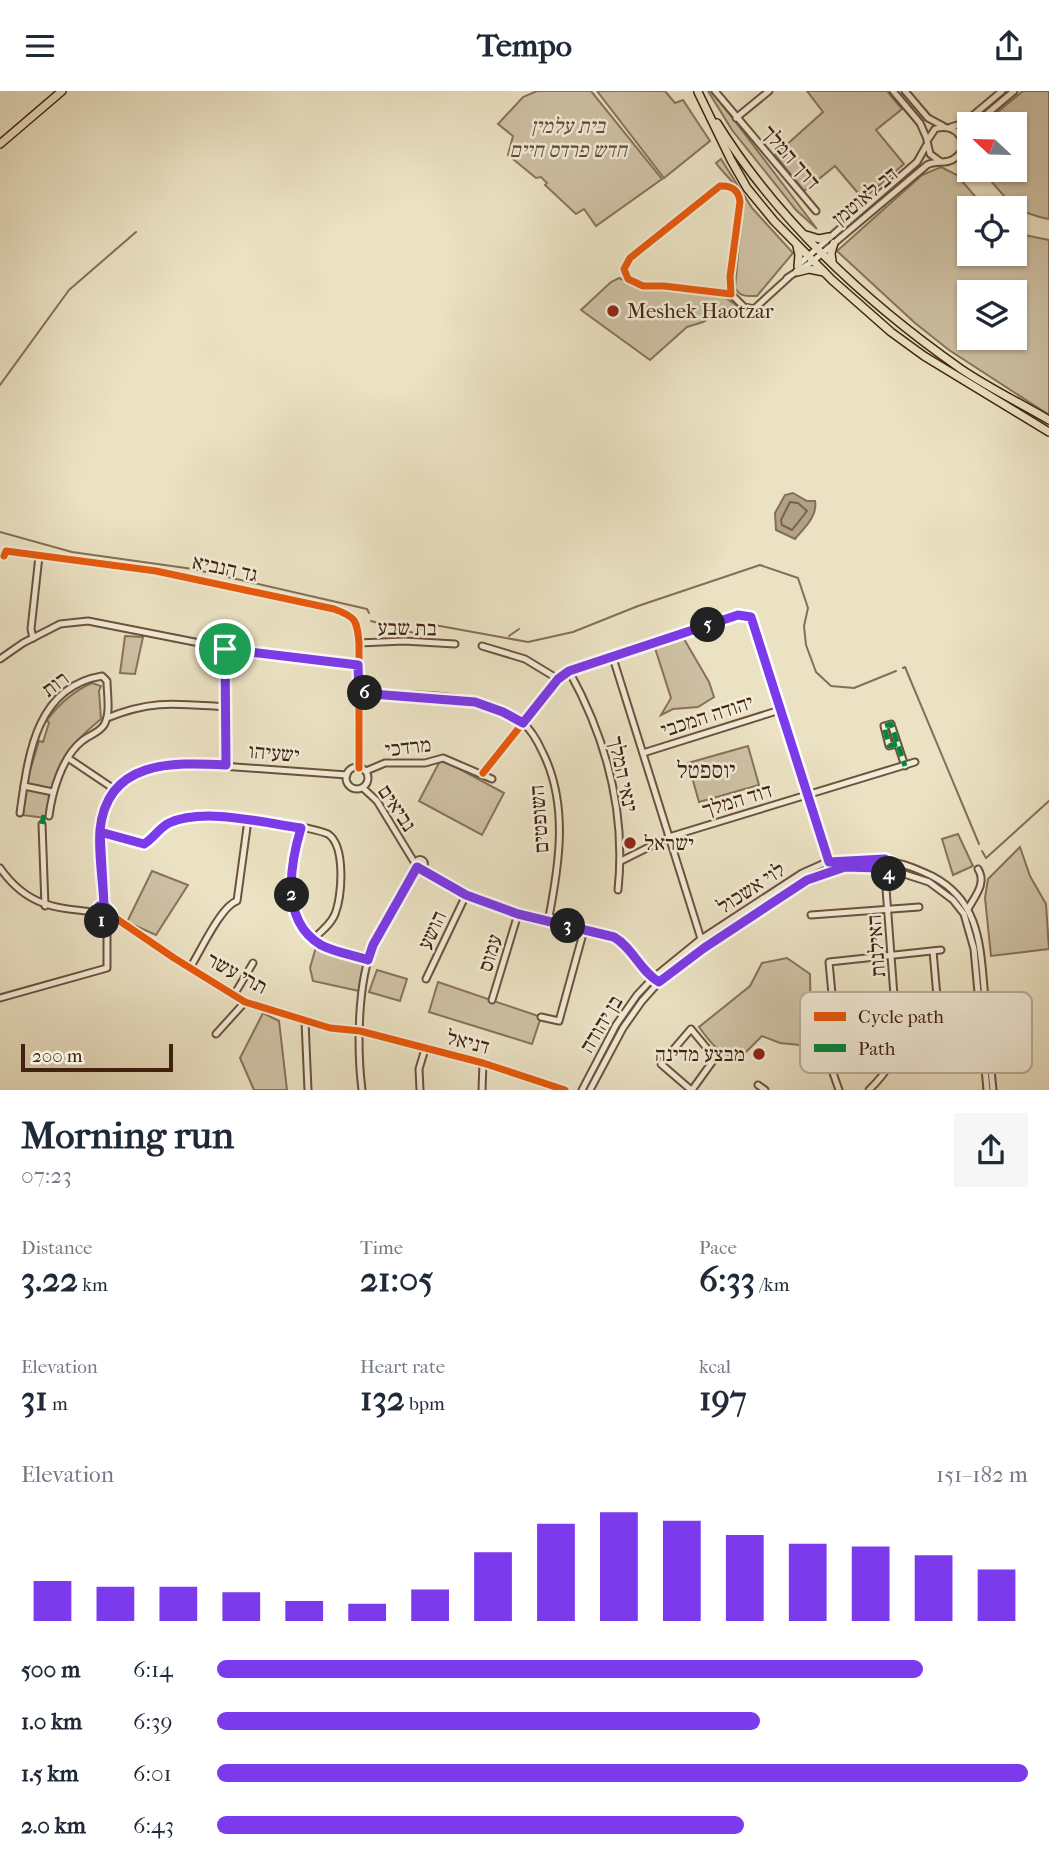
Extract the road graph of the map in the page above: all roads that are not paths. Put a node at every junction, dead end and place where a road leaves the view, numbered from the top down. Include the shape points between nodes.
1 (62, 91) edge
2 (715, 91) edge
3 (769, 91) edge
4 (892, 91) edge
5 (905, 91) edge
6 (1002, 91) edge
7 (1014, 91) edge
8 (698, 92) edge
9 (989, 112) edge
10 (736, 118) junction
11 (947, 127) junction
12 (957, 132) edge
13 (927, 142) junction
14 (0, 144) edge
15 (957, 156) edge
16 (941, 162) junction
17 (816, 211) dead end
18 (803, 233) junction
19 (832, 240) junction
20 (795, 242) junction
21 (820, 250) junction
22 (810, 258) junction
23 (834, 264) junction
24 (798, 269) junction
25 (824, 272) junction
26 (730, 284) junction
27 (722, 293) junction
28 (731, 294) junction
29 (1049, 420) edge
30 (1049, 432) edge
31 (4, 556) dead end
32 (39, 556) junction
33 (33, 638) junction
34 (359, 643) junction
35 (455, 644) dead end
36 (482, 646) dead end
37 (225, 649) junction
38 (1, 657) edge
39 (613, 657) junction
40 (358, 665) junction
41 (569, 671) junction
42 (558, 679) junction
43 (359, 693) junction
44 (226, 707) junction
45 (780, 710) junction
46 (107, 717) junction
47 (523, 723) junction
48 (897, 744) dead end
49 (643, 753) junction
50 (68, 758) junction
51 (915, 762) dead end
52 (226, 765) junction
53 (905, 766) junction
54 (359, 768) junction
55 (366, 771) junction
56 (483, 773) junction
57 (347, 775) junction
58 (492, 779) dead end
59 (24, 786) junction
60 (363, 787) junction
61 (114, 789) junction
62 (53, 792) junction
63 (807, 795) junction
64 (20, 813) dead end
65 (49, 816) dead end
66 (248, 820) junction
67 (42, 824) dead end
68 (301, 828) junction
69 (100, 832) junction
70 (669, 837) junction
71 (621, 862) junction
72 (829, 862) junction
73 (891, 862) junction
74 (879, 864) junction
75 (420, 865) junction
76 (0, 868) edge
77 (978, 869) dead end
78 (892, 870) junction
79 (832, 871) junction
80 (885, 874) junction
81 (618, 890) dead end
82 (466, 895) junction
83 (104, 905) junction
84 (45, 906) junction
85 (919, 907) dead end
86 (889, 909) junction
87 (968, 909) junction
88 (95, 912) junction
89 (518, 914) junction
90 (811, 915) dead end
91 (109, 917) junction
92 (548, 922) junction
93 (584, 930) junction
94 (313, 939) junction
95 (701, 939) junction
96 (704, 948) junction
97 (941, 950) dead end
98 (933, 951) junction
99 (892, 956) junction
100 (368, 960) junction
101 (253, 963) dead end
102 (190, 968) junction
103 (653, 978) junction
104 (426, 979) dead end
105 (659, 982) junction
106 (832, 992) edge
107 (894, 992) edge
108 (937, 992) edge
109 (978, 992) edge
110 (984, 992) edge
111 (234, 995) junction
112 (0, 998) edge
113 (492, 1000) dead end
114 (245, 1002) junction
115 (541, 1017) dead end
116 (305, 1021) junction
117 (360, 1031) junction
118 (216, 1034) dead end
119 (425, 1049) junction
120 (483, 1063) junction
121 (833, 1073) edge
122 (885, 1073) edge
123 (542, 1082) junction
124 (758, 1085) dead end
125 (308, 1090) edge
126 (362, 1090) edge
127 (420, 1090) edge
128 (482, 1090) edge
129 (543, 1090) edge
130 (565, 1090) edge
131 (582, 1090) edge
132 (590, 1090) edge
133 (691, 1090) edge
134 (765, 1090) edge
135 (839, 1090) edge
136 (869, 1090) edge

1 - 14 main road
2 - 10 street, דרך המלך
3 - 10 street
4 - 13 street via 919,123
5 - 11 street via 928,118
6 - 11 street via 964,123
7 - 9 street
8 - 18 main road via 744,165
8 - 20 main road via 747,188
10 - 17 street, דרך המלך
11 - 12 street
11 - 13 street via 935,129
13 - 16 street via 929,154
13 - 19 street, דב לאוטמן via 919,161
15 - 16 street
16 - 19 street, דב לאוטמן via 925,166
18 - 19 main road
18 - 21 main road
19 - 21 street, דב לאוטמן
19 - 23 main road
20 - 22 main road
20 - 24 main road
21 - 22 street, דב לאוטמן
21 - 23 main road
22 - 24 street, דב לאוטמן
22 - 25 main road
23 - 29 main road via 936,351
24 - 25 main road
24 - 28 street, דב לאוטמן via 754,309 744,307
25 - 30 main road via 924,356
26 - 27 street
26 - 27 street via 740,202 736,190 724,185 711,191 625,265 628,279 643,286
26 - 28 street
27 - 28 street
31 - 32 street via 6,551
32 - 33 street
32 - 34 street, גד הנביא via 156,571 334,609 356,621
33 - 37 street via 60,624 88,621
33 - 38 street
34 - 35 street, בת שבע
34 - 40 street, גד הנביא
36 - 42 street via 525,659
37 - 40 street
37 - 44 street
39 - 41 street
39 - 45 street via 738,615 751,617
39 - 49 street
40 - 43 street, נביאים
41 - 42 street
41 - 71 street, ינאי המלך via 601,739 615,801
42 - 47 street
43 - 47 street, השופטים via 475,702
43 - 54 street, נביאים
44 - 46 street via 162,703
44 - 52 street
45 - 49 street, יהודה המכבי
45 - 63 street
46 - 50 street via 103,728 81,741
46 - 59 street, רות via 105,678 71,687 43,716
47 - 56 street
47 - 92 street, השופטים via 549,764 557,795 559,855
48 - 53 street
49 - 70 street
50 - 61 street
50 - 62 street
51 - 53 street, דוד המלך
52 - 57 street, ישעיהו
52 - 61 street, ישעיהו via 181,762 154,767
53 - 63 street, דוד המלך
54 - 55 street
54 - 57 street
55 - 56 street, מרדכי via 385,762 443,758
55 - 60 street via 368,781
56 - 58 street, מרדכי
57 - 60 street via 349,786
59 - 62 street
59 - 64 street, רות
60 - 75 street, נביאים
61 - 69 street
62 - 65 street
63 - 70 street, דוד המלך
63 - 72 street
66 - 68 street
66 - 69 street via 186,818 164,826 144,844
66 - 102 street via 237,901 221,916
67 - 84 street
68 - 94 street via 291,884 299,922
68 - 94 street via 333,837 340,863 335,915
69 - 83 street
70 - 71 street, דוד המלך
70 - 95 street
71 - 81 street, ינאי המלך
72 - 74 street, לוי אשכול via 864,859
72 - 79 street
72 - 95 street, לוי אשכול via 802,873
73 - 74 street via 885,859
73 - 78 street
73 - 87 street via 939,880
74 - 79 street, לוי אשכול
74 - 80 street
75 - 82 street, נביאים
75 - 100 street
76 - 84 street via 10,883
77 - 87 street via 981,888
78 - 80 street
78 - 109 street via 929,882 964,914 974,949
79 - 96 street, לוי אשכול via 807,880
80 - 86 street, האילנות
82 - 89 street, נביאים
82 - 104 street, הושע
83 - 88 street
83 - 91 street via 110,909
84 - 88 street
85 - 86 street
86 - 90 street
86 - 99 street, האילנות
87 - 110 street via 978,932
88 - 91 street via 99,919
89 - 92 street, נביאים
89 - 113 street, עמוס
91 - 102 street, תרי עשר
91 - 112 street via 107,968
92 - 93 street, נביאים
93 - 103 street, נביאים via 626,944
93 - 115 street via 559,1021
94 - 100 street
95 - 96 street
95 - 103 street, לוי אשכול
96 - 105 street, לוי אשכול
97 - 98 street
98 - 99 street
98 - 108 street
99 - 106 street via 829,963
99 - 107 street, האילנות
100 - 117 street
101 - 111 street
102 - 111 street, תרי עשר
103 - 105 street, נביאים
103 - 131 street, בן יהודה via 617,1025
105 - 132 street, בן יהודה via 623,1028
111 - 114 street, תרי עשר
114 - 116 street, תרי עשר
114 - 118 street
116 - 117 street, תרי עשר
116 - 125 street
117 - 119 street, דניאל
117 - 126 street
119 - 120 street, דניאל
119 - 127 street via 419,1069
120 - 123 street, דניאל
120 - 128 street
121 - 135 street
122 - 136 street, האילנות
123 - 129 street
123 - 130 street, דניאל
124 - 134 street
133 - 133 street via 715,1058 691,1029 661,1064

